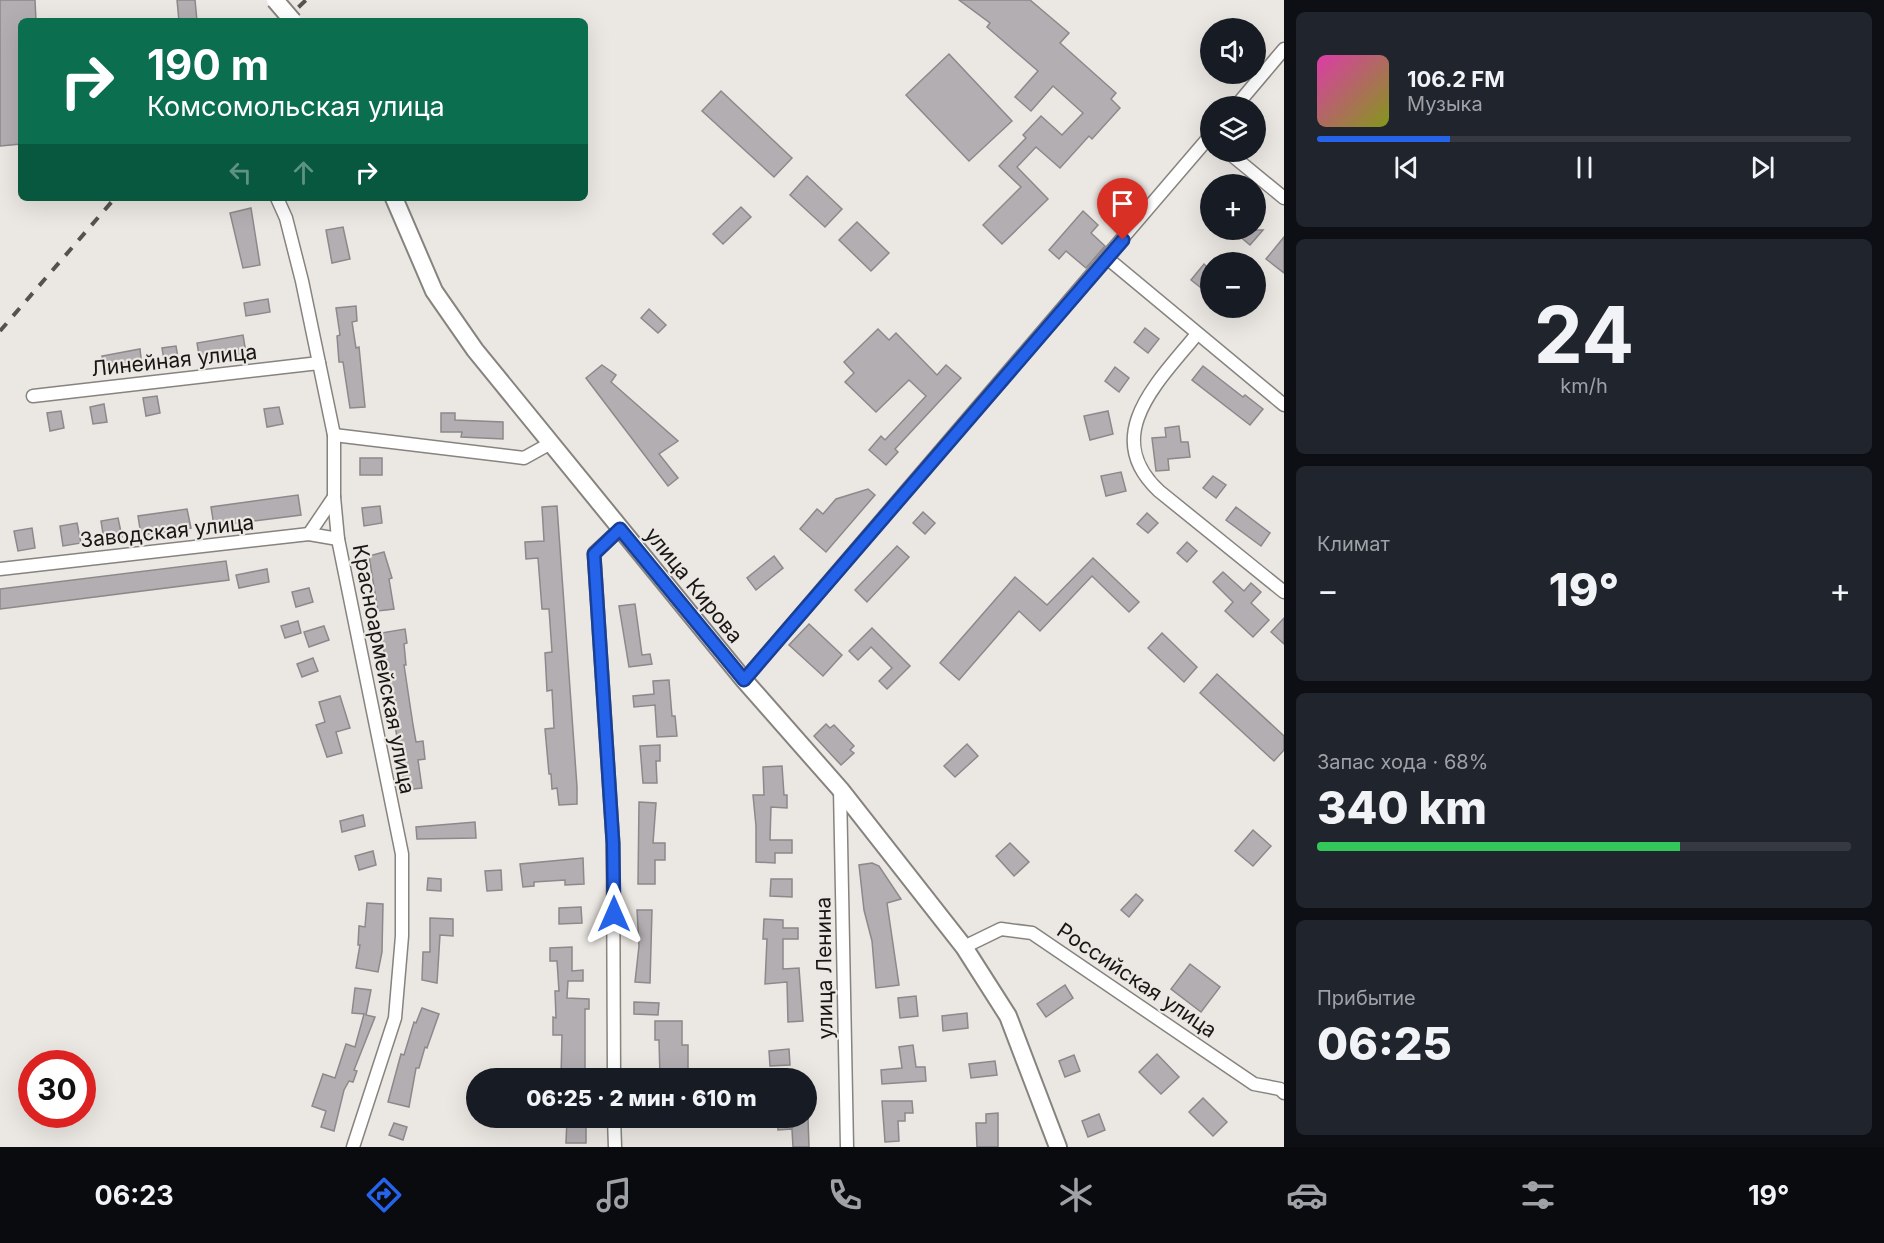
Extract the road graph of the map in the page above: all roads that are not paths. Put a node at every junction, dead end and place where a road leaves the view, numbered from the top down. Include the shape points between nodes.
1 (275, 0) edge
2 (290, 18) edge
3 (1284, 49) edge
4 (1244, 96) edge
5 (1200, 148) edge
6 (1240, 162) edge
7 (1284, 198) edge
8 (278, 201) edge
9 (395, 201) edge
10 (1107, 258) junction
11 (1197, 334) junction
12 (319, 363) junction
13 (33, 396) dead end
14 (1284, 405) edge
15 (333, 435) junction
16 (551, 443) junction
17 (334, 497) junction
18 (620, 529) junction
19 (309, 534) junction
20 (338, 540) junction
21 (0, 569) edge
22 (1284, 592) edge
23 (744, 680) junction
24 (840, 789) junction
25 (964, 947) junction
26 (614, 1068) edge
27 (1283, 1089) edge
28 (614, 1128) edge
29 (353, 1147) edge
30 (615, 1147) edge
31 (847, 1147) edge
32 (1058, 1147) edge

1 - 2 main road, bridge
3 - 4 street
5 - 10 street
6 - 7 street
8 - 12 street, Красноармейская улица via 286,218
9 - 16 main road, улица Кирова via 434,291 475,350
10 - 11 street
10 - 23 street
11 - 14 street
11 - 22 street via 1140,409 1134,439 1138,461 1149,482 1159,491
12 - 13 street, Линейная улица
12 - 15 street, Красноармейская улица
15 - 16 street via 524,458
15 - 17 street, Красноармейская улица
16 - 18 main road, улица Кирова
17 - 19 street
17 - 20 street, Красноармейская улица
18 - 23 main road, улица Кирова
18 - 26 street via 594,554 613,843
19 - 20 street, Заводская улица
19 - 21 street, Заводская улица
20 - 29 street, Красноармейская улица via 402,854 402,936 395,1018
23 - 24 main road, улица Кирова
24 - 25 main road, улица Кирова
24 - 31 street, улица Ленина
25 - 27 street, Российская улица via 1001,929 1032,933 1254,1084
25 - 32 main road, улица Кирова via 1008,1016
28 - 30 street

